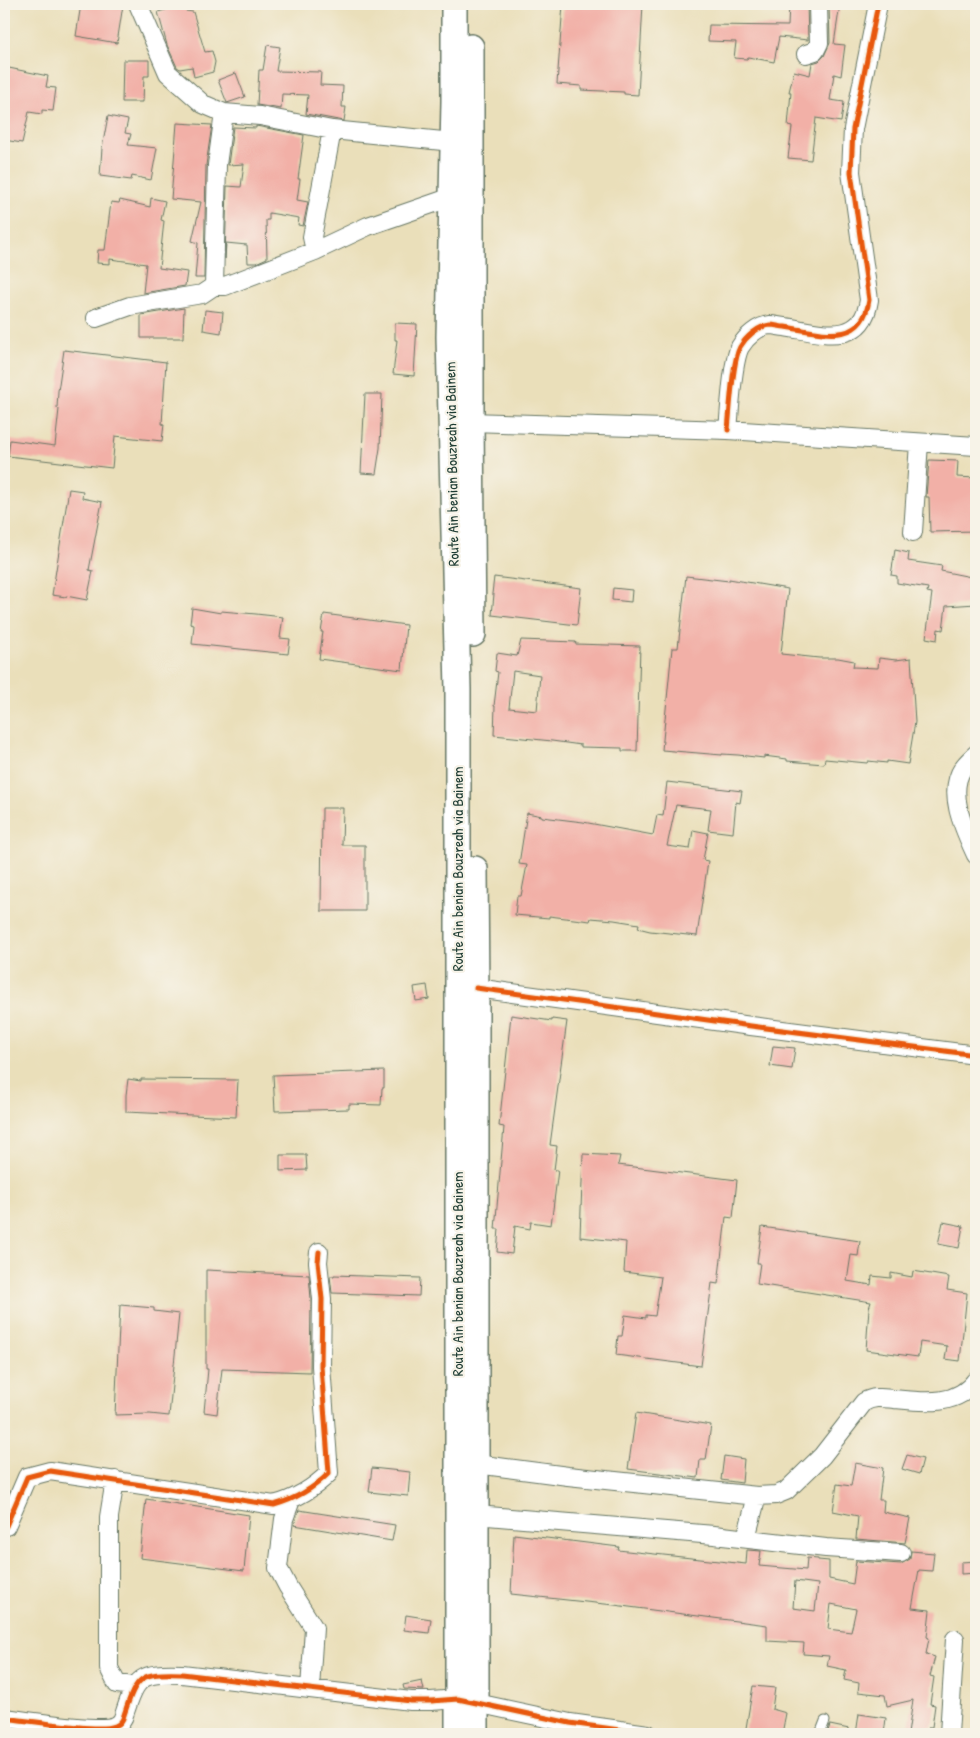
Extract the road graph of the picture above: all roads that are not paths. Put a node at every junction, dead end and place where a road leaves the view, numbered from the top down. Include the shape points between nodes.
1 (138, 4) edge
2 (454, 4) edge
3 (470, 4) edge
4 (818, 4) edge
5 (878, 4) edge
6 (806, 54) dead end
7 (224, 113) junction
8 (332, 130) junction
9 (453, 142) junction
10 (452, 197) junction
11 (315, 251) junction
12 (214, 286) junction
13 (96, 318) dead end
14 (471, 422) junction
15 (728, 430) junction
16 (919, 443) junction
17 (976, 446) edge
18 (913, 532) dead end
19 (976, 754) edge
20 (976, 855) edge
21 (476, 988) junction
22 (976, 1055) edge
23 (319, 1252) dead end
24 (976, 1380) edge
25 (476, 1464) junction
26 (115, 1480) junction
27 (757, 1496) junction
28 (291, 1500) junction
29 (476, 1515) junction
30 (4, 1526) edge
31 (746, 1538) junction
32 (901, 1553) dead end
33 (955, 1639) dead end
34 (134, 1686) junction
35 (310, 1689) junction
36 (467, 1701) junction
37 (4, 1718) edge
38 (825, 1721) dead end
39 (458, 1734) edge
40 (476, 1734) edge
41 (648, 1734) edge
42 (820, 1734) edge
43 (949, 1734) edge

1 - 7 street via 168,72 203,104
2 - 9 main road, Route Ain benian Bouzreah via Bainem
3 - 14 main road, Route Ain benian Bouzreah via Bainem
4 - 6 street via 819,43 815,51
5 - 15 street via 851,150 851,172 869,300 867,311 854,329 844,333 770,325 747,337 736,360
7 - 8 street via 260,116
7 - 12 street via 217,165
8 - 9 street
8 - 11 street via 312,237
9 - 10 main road, Route Ain benian Bouzreah via Bainem
10 - 11 street via 368,226
10 - 36 main road, Route Ain benian Bouzreah via Bainem via 449,337 458,689
11 - 12 street via 224,286
12 - 13 street via 202,294 130,306
14 - 15 street
14 - 21 main road, Route Ain benian Bouzreah via Bainem
15 - 16 street
16 - 17 street
16 - 18 street
19 - 20 street via 962,769 956,788 961,822
21 - 22 street
21 - 25 main road, Route Ain benian Bouzreah via Bainem
23 - 28 street via 322,1299 320,1366 329,1473 318,1485
24 - 27 street via 959,1395 943,1400 869,1400 852,1416 822,1456 786,1491
25 - 27 street
25 - 29 main road, Route Ain benian Bouzreah via Bainem
26 - 28 street via 274,1505
26 - 30 street via 50,1471 27,1478
26 - 34 street via 109,1517 109,1668 117,1684
27 - 31 street
28 - 35 street via 284,1519 278,1568 314,1628
29 - 31 street
29 - 36 main road, Route Ain benian Bouzreah via Bainem
31 - 32 street
33 - 43 street
34 - 35 street via 142,1678 157,1674 182,1674
34 - 37 street via 122,1721 110,1728
35 - 36 street via 411,1700
36 - 39 main road, Route Ain benian Bouzreah via Bainem
36 - 40 main road, Route Ain benian Bouzreah via Bainem
36 - 41 street via 570,1723
38 - 42 lane

